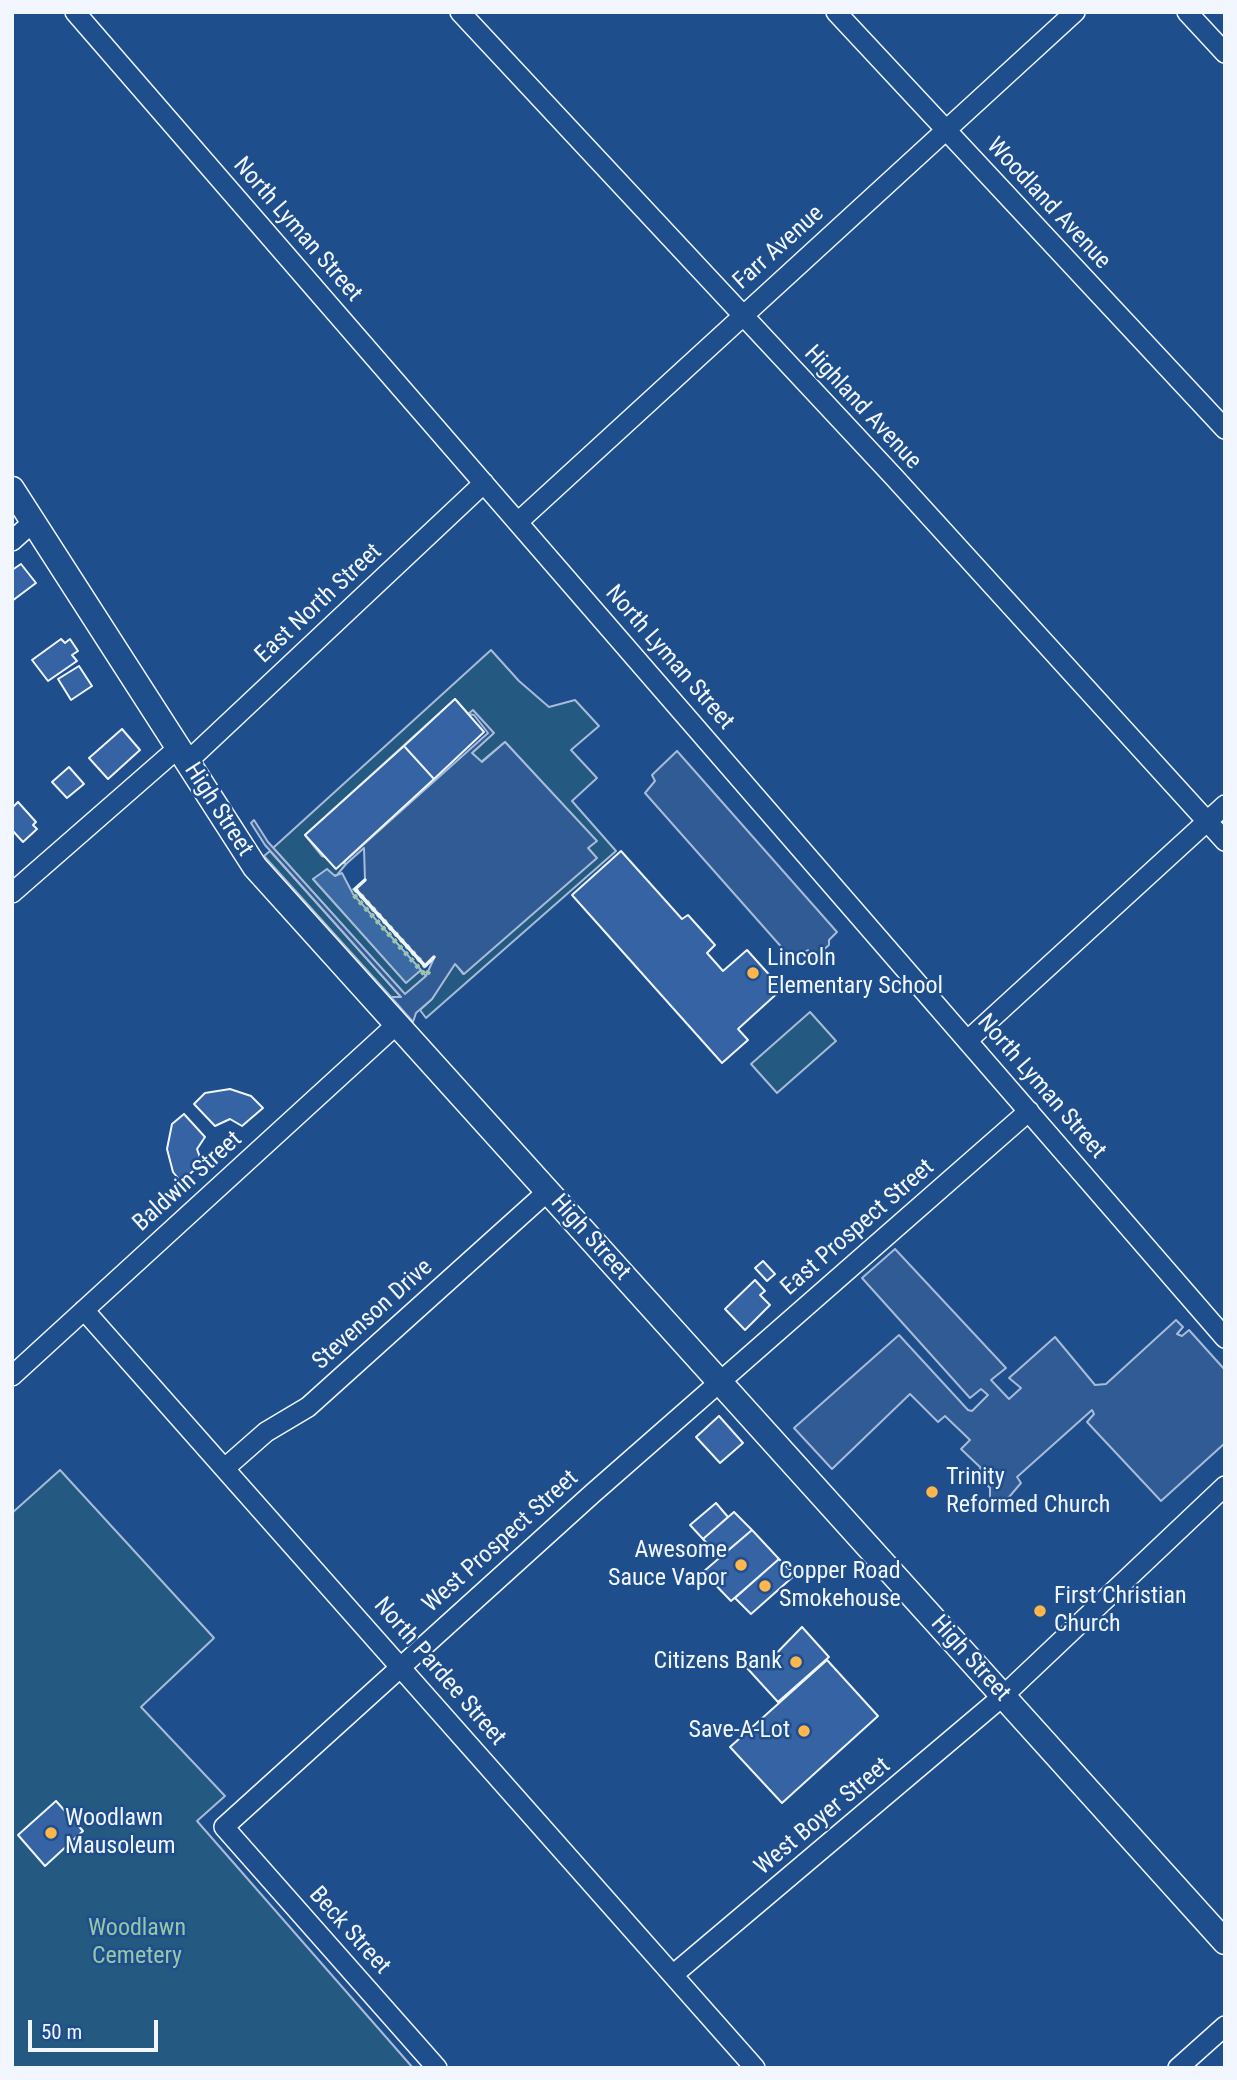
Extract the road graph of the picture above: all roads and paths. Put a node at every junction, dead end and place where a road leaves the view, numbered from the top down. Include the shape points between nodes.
1 (75, 12) edge
2 (460, 12) edge
3 (836, 12) edge
4 (1075, 12) edge
5 (1187, 12) edge
6 (1225, 53) edge
7 (946, 130) junction
8 (742, 315) junction
9 (1225, 429) edge
10 (484, 483) junction
11 (12, 489) edge
12 (33, 522) junction
13 (518, 522) junction
14 (12, 541) edge
15 (183, 755) junction
16 (1225, 804) edge
17 (1207, 821) junction
18 (1225, 841) edge
19 (12, 893) edge
20 (396, 1025) junction
21 (968, 1040) junction
22 (1029, 1111) junction
23 (548, 1191) junction
24 (85, 1310) junction
25 (1225, 1338) edge
26 (12, 1376) edge
27 (720, 1381) junction
28 (225, 1468) junction
29 (1225, 1486) edge
30 (400, 1664) junction
31 (1003, 1696) junction
32 (223, 1827) joint
33 (1225, 1942) edge
34 (674, 1974) junction
35 (1225, 2026) edge
36 (437, 2068) edge
37 (755, 2068) edge
38 (1178, 2068) edge

1 - 10 street, North Lyman Street
2 - 8 street, Highland Avenue
3 - 7 street, Woodland Avenue
4 - 7 street, Farr Avenue
5 - 6 street
7 - 8 street, Farr Avenue
7 - 9 street, Woodland Avenue
8 - 13 street, Farr Avenue
8 - 17 street, Highland Avenue
10 - 13 street, North Lyman Street
10 - 15 street, East North Street
11 - 12 main road, High Street
12 - 14 street
12 - 15 main road, High Street
13 - 21 street, North Lyman Street
15 - 19 street, East North Street
15 - 20 main road, High Street via 255,867
16 - 17 street
17 - 18 street, Highland Avenue
17 - 21 street
20 - 23 main road, High Street
20 - 24 street, Baldwin Street
21 - 22 street, North Lyman Street
22 - 25 street, North Lyman Street
22 - 27 street, East Prospect Street
23 - 27 main road, High Street
23 - 28 street, Stevenson Drive via 308,1407 266,1432
24 - 26 street, Baldwin Street
24 - 28 street, North Pardee Street
27 - 30 street, West Prospect Street
27 - 31 main road, High Street
28 - 30 street, North Pardee Street
29 - 31 street, West Boyer Street
30 - 32 street, West Prospect Street
30 - 34 street, North Pardee Street
31 - 33 main road, High Street
31 - 34 street, West Boyer Street
32 - 36 street, Beck Street
34 - 37 street, North Pardee Street
35 - 38 street

